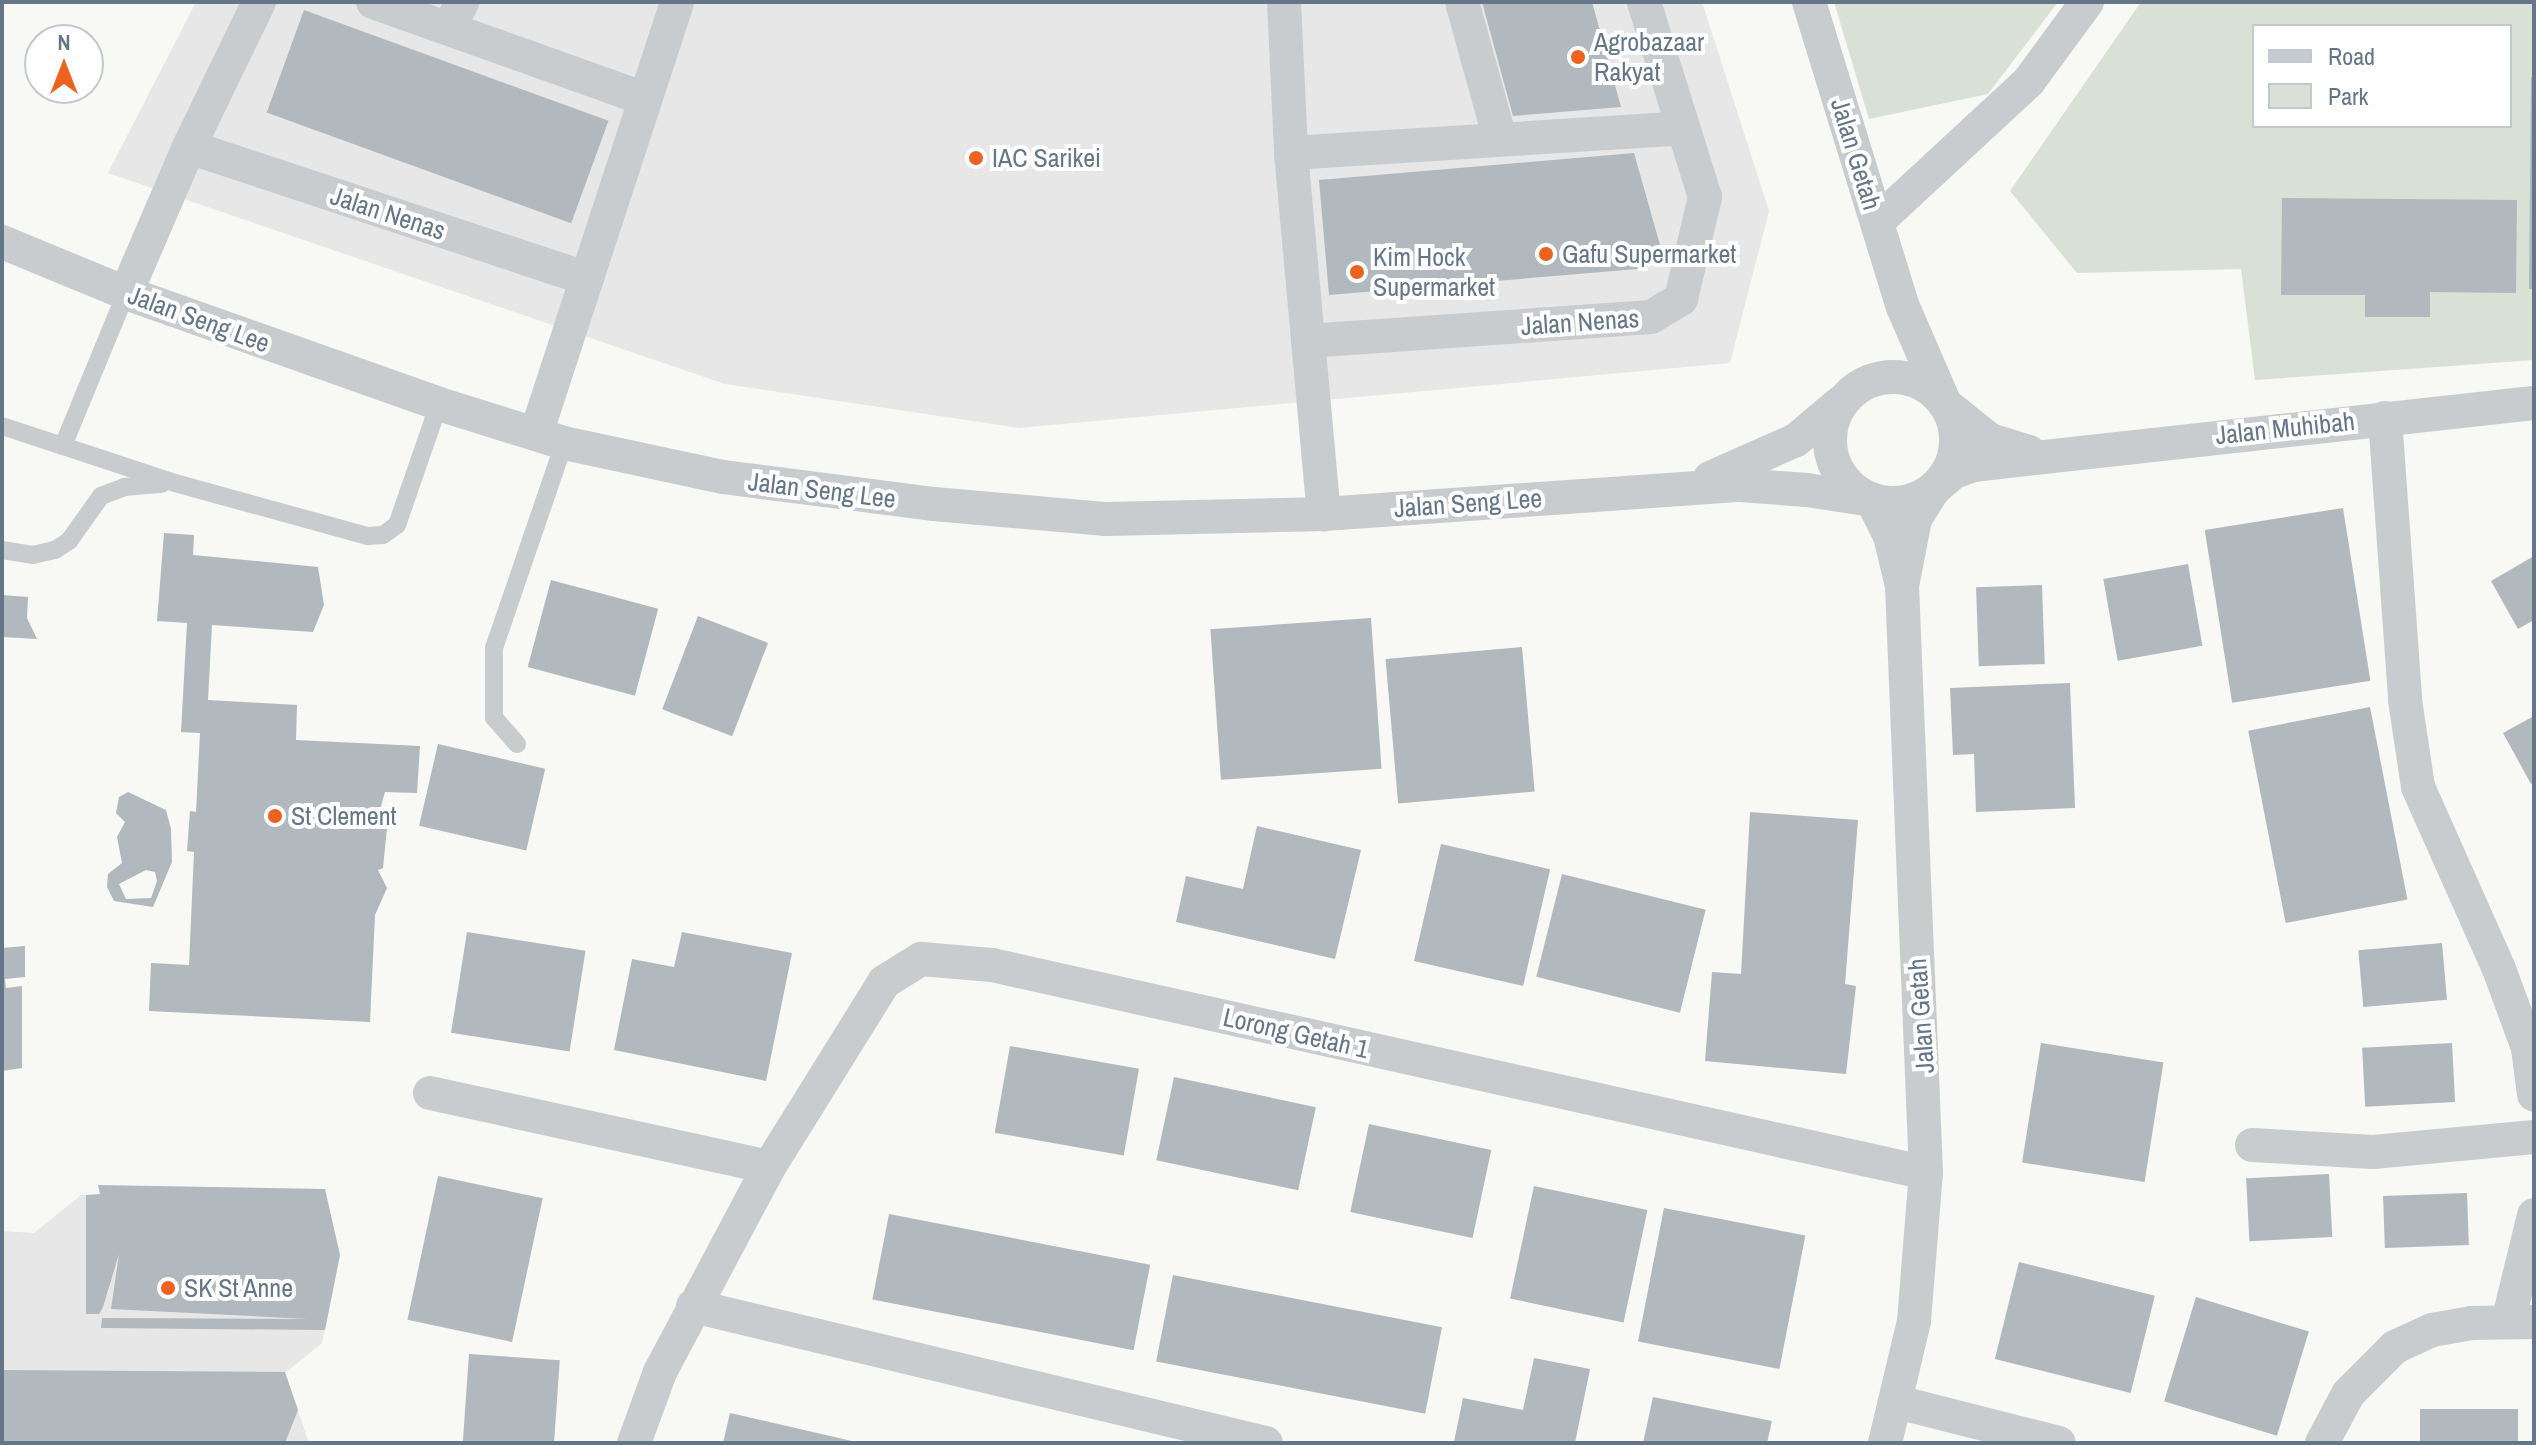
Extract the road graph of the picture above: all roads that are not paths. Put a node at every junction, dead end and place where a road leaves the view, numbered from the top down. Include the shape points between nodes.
1 (259, 2) edge
2 (373, 2) edge
3 (677, 2) edge
4 (1284, 2) edge
5 (1462, 2) edge
6 (1644, 2) edge
7 (1809, 2) edge
8 (2087, 2) edge
9 (456, 15) edge
10 (645, 99) junction
11 (1683, 128) junction
12 (1500, 139) junction
13 (189, 147) junction
14 (1291, 153) junction
15 (1877, 222) junction
16 (2, 242) edge
17 (587, 279) junction
18 (126, 293) junction
19 (1903, 307) junction
20 (1308, 341) junction
21 (1850, 394) junction
22 (2534, 403) edge
23 (439, 404) junction
24 (1945, 404) junction
25 (2385, 418) junction
26 (2, 426) edge
27 (550, 438) junction
28 (63, 446) junction
29 (2037, 454) junction
30 (175, 483) junction
31 (1679, 488) junction
32 (1933, 490) junction
33 (1872, 500) junction
34 (1324, 514) junction
35 (2, 550) edge
36 (1902, 586) junction
37 (517, 744) dead end
38 (430, 1093) dead end
39 (2534, 1095) edge
40 (2534, 1137) edge
41 (2252, 1145) dead end
42 (769, 1167) junction
43 (1926, 1173) junction
44 (2534, 1215) edge
45 (693, 1306) junction
46 (2521, 1322) edge
47 (1897, 1402) junction
48 (634, 1443) edge
49 (1266, 1443) edge
50 (1885, 1443) edge
51 (2059, 1443) edge
52 (2322, 1443) edge

1 - 13 street
2 - 9 street
3 - 10 street
4 - 14 street
5 - 12 street
6 - 11 street, Jalan Nenas
7 - 15 street, Jalan Getah
8 - 15 street via 2029,81
9 - 10 street
10 - 17 street
11 - 12 street
11 - 20 street, Jalan Nenas via 1705,197 1681,299 1667,311 1651,317
12 - 14 street
13 - 17 street, Jalan Nenas
13 - 18 street
14 - 20 street
15 - 19 street, Jalan Getah
16 - 18 street, Jalan Seng Lee
17 - 27 street
18 - 23 street, Jalan Seng Lee
18 - 28 lane
19 - 21 street, Jalan Getah via 1897,357
19 - 24 street, Jalan Getah
20 - 34 street
21 - 24 street via 1889,377 1911,379
21 - 31 street, Jalan Seng Lee via 1783,447
21 - 33 street via 1830,432 1831,453 1839,473
22 - 25 street, Jalan Muhibah
23 - 27 street, Jalan Seng Lee
23 - 30 lane via 397,525 383,535 368,536
24 - 29 street, Jalan Muhibah via 1990,440
24 - 32 street via 1957,440 1947,476
25 - 29 street, Jalan Muhibah
25 - 39 street via 2405,700 2418,787 2499,969 2528,1048
26 - 28 lane
27 - 34 street, Jalan Seng Lee via 723,477 934,504 1106,519
27 - 37 lane via 494,648 494,718
28 - 30 lane
29 - 32 street, Jalan Muhibah via 1973,465 1954,472
30 - 35 lane via 124,487 101,496 69,541 55,550 33,555
31 - 33 street, Jalan Seng Lee via 1740,485
31 - 34 street, Jalan Seng Lee
32 - 33 street via 1915,500
32 - 36 street, Jalan Getah via 1915,519
33 - 36 street, Jalan Getah via 1890,536
36 - 43 street, Jalan Getah
38 - 42 street
40 - 41 street via 2373,1152
42 - 43 street, Lorong Getah 1 via 884,982 921,959 953,957
42 - 45 street, Lorong Getah 1
43 - 47 street, Jalan Getah via 1923,1261
44 - 46 street
45 - 48 street, Lorong Getah 1
45 - 49 street
46 - 52 street via 2432,1330 2395,1347 2348,1394
47 - 50 street, Jalan Getah
47 - 51 street

